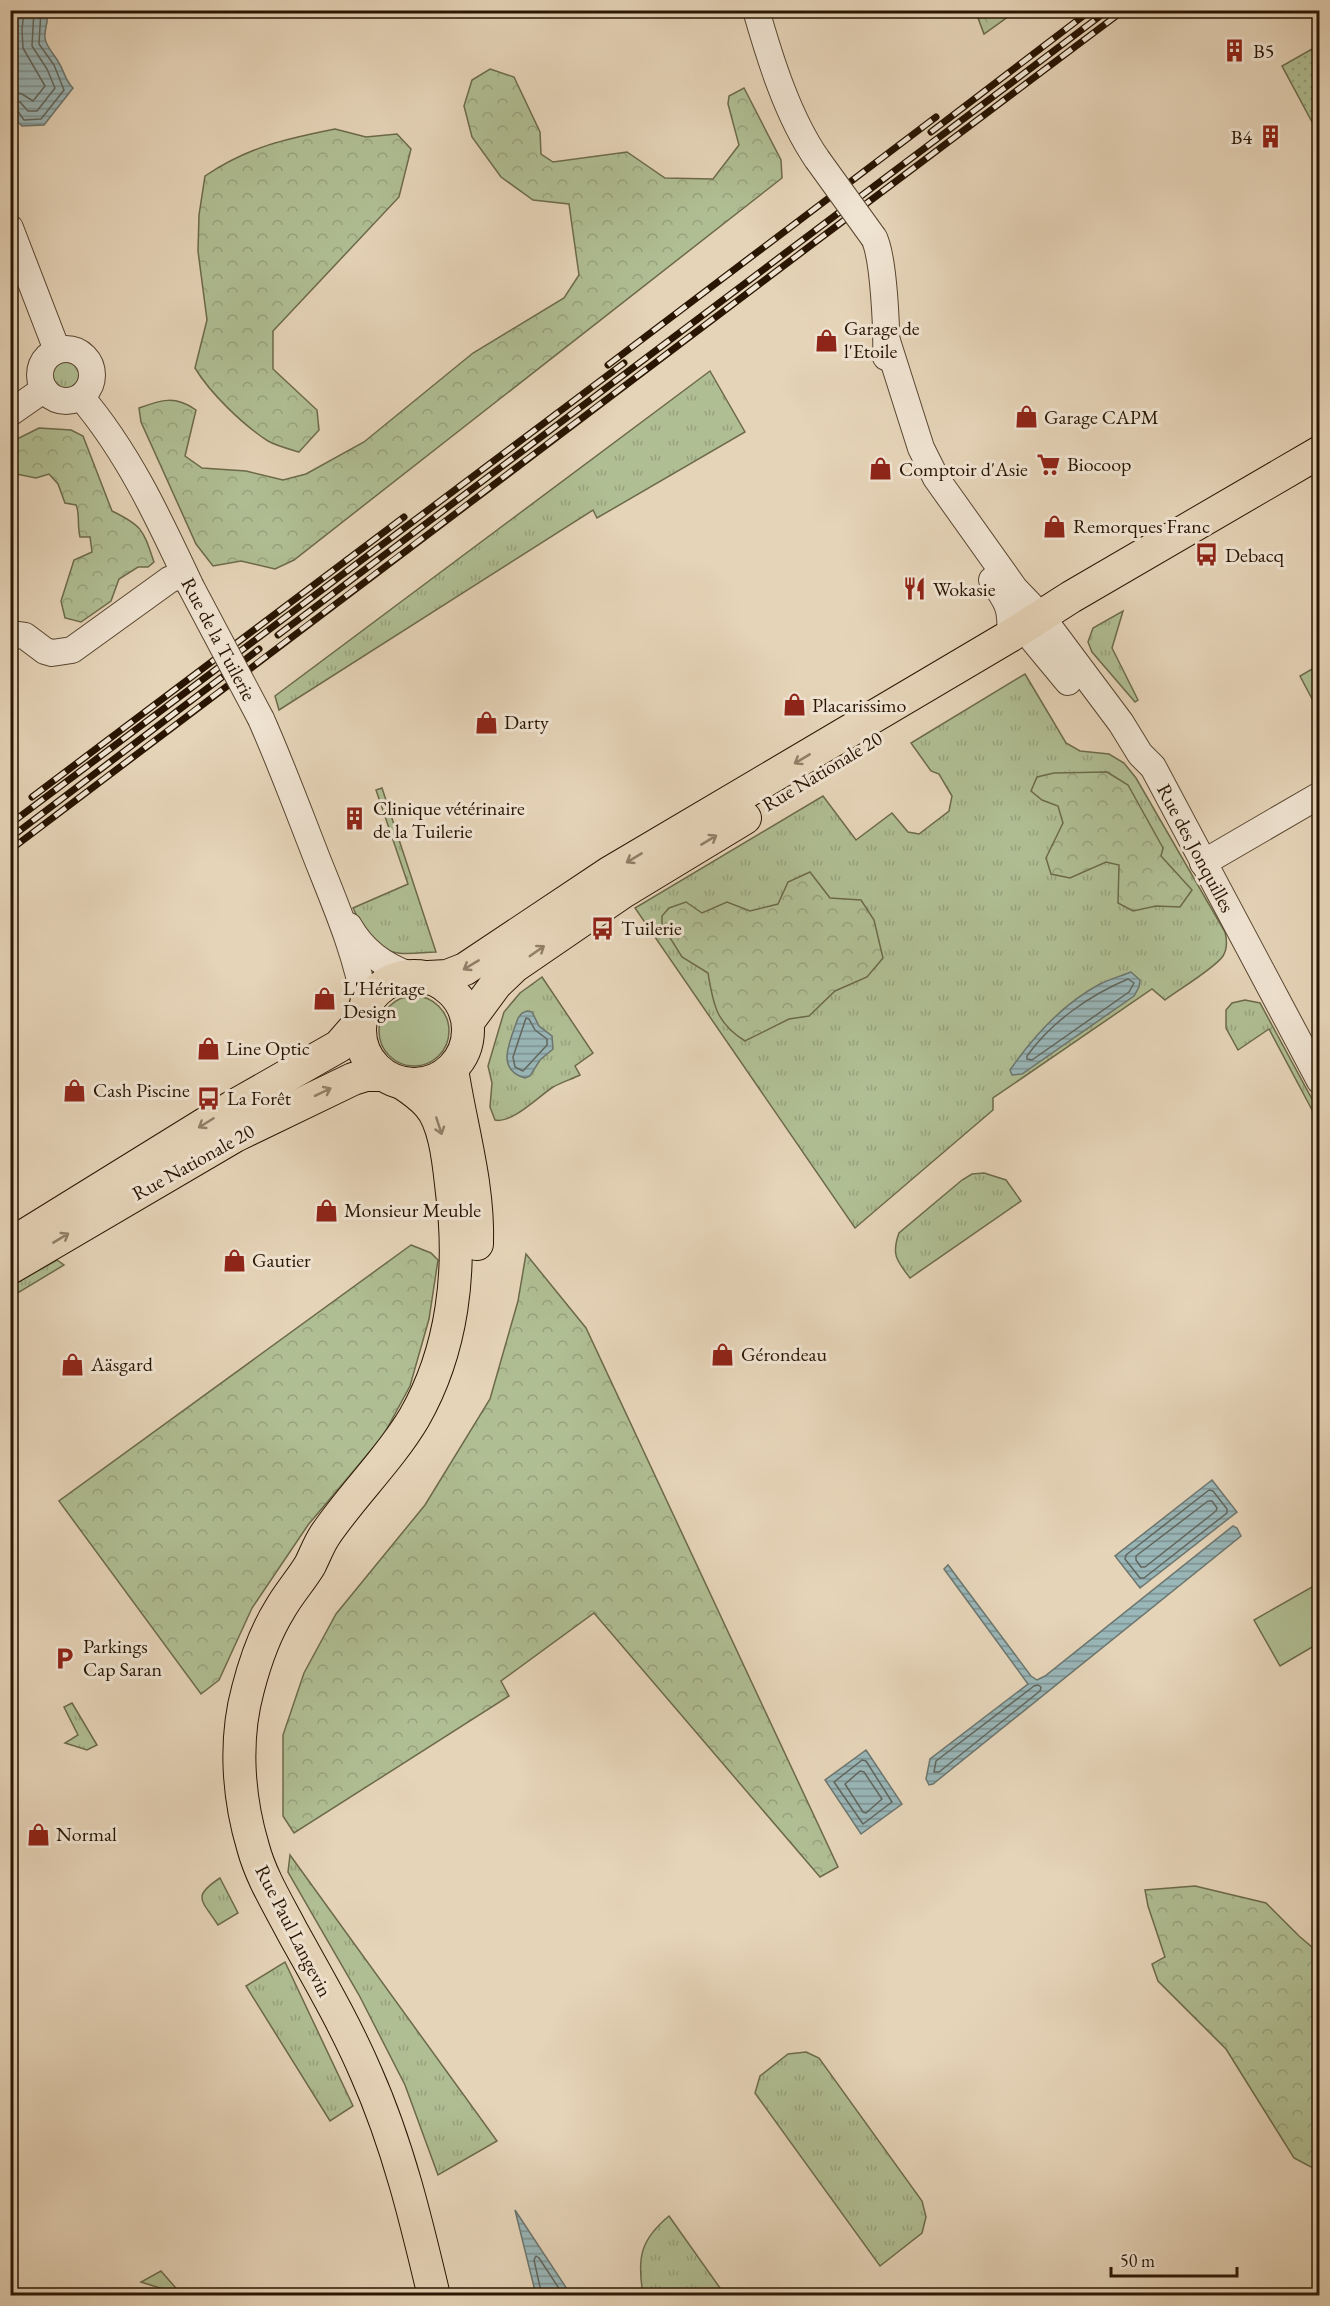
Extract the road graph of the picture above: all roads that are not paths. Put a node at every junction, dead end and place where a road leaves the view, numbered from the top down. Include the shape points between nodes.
1 (756, 10) edge
2 (10, 228) edge
3 (887, 342) junction
4 (57, 350) junction
5 (43, 390) junction
6 (81, 397) junction
7 (10, 413) edge
8 (1320, 452) edge
9 (1320, 471) edge
10 (187, 579) junction
11 (1029, 633) junction
12 (10, 634) edge
13 (1320, 795) edge
14 (1203, 863) junction
15 (332, 895) junction
16 (419, 976) junction
17 (362, 1014) junction
18 (468, 1022) junction
19 (452, 1069) junction
20 (393, 1079) junction
21 (1320, 1081) edge
22 (460, 1164) junction
23 (10, 1244) edge
24 (10, 1268) edge
25 (434, 2295) edge

1 - 3 street, bridge via 801,132 874,238 879,252
2 - 4 street
3 - 11 street via 921,448 936,478 1015,589
3 - 11 street via 886,378 898,432 918,478 938,495 1009,594
4 - 5 street via 40,366
4 - 6 street via 71,349 89,362 91,384
5 - 6 street via 65,402
5 - 7 street
6 - 10 street, Rue de la Tuilerie via 127,460
8 - 11 main road, Rue Nationale 20
9 - 11 main road, Rue Nationale 20
10 - 12 street via 170,580 72,650 52,653 25,636
10 - 15 street, Rue de la Tuilerie, bridge via 282,764
11 - 14 street, Rue des Jonquilles via 1153,766
11 -> 16 main road, Rue Nationale 20 via 609,873 465,969 447,976
18 -> 11 main road, Rue Nationale 20 via 515,966 623,892
13 - 14 street
14 - 21 street, Rue des Jonquilles
15 - 16 street, Rue de la Tuilerie via 353,934 368,952 395,970
15 - 17 street, Rue de la Tuilerie via 359,976
16 - 17 main road via 392,980 376,990
16 - 18 main road via 443,983 455,994
17 - 20 main road via 360,1038 364,1052 372,1065
17 -> 23 main road, Rue Nationale 20 via 339,1046
18 - 19 main road via 465,1048
19 - 20 main road via 420,1084
19 - 22 main road, Rue Paul Langevin
20 -> 22 main road, Rue Paul Langevin via 430,1105 446,1151
24 -> 20 main road, Rue Nationale 20 via 235,1136 353,1079 366,1075
22 - 25 main road, Rue Paul Langevin via 454,1204 454,1297 434,1378 413,1420 324,1536 279,1609 247,1693 239,1745 243,1801 253,1848 267,1884 365,2070 391,2133

